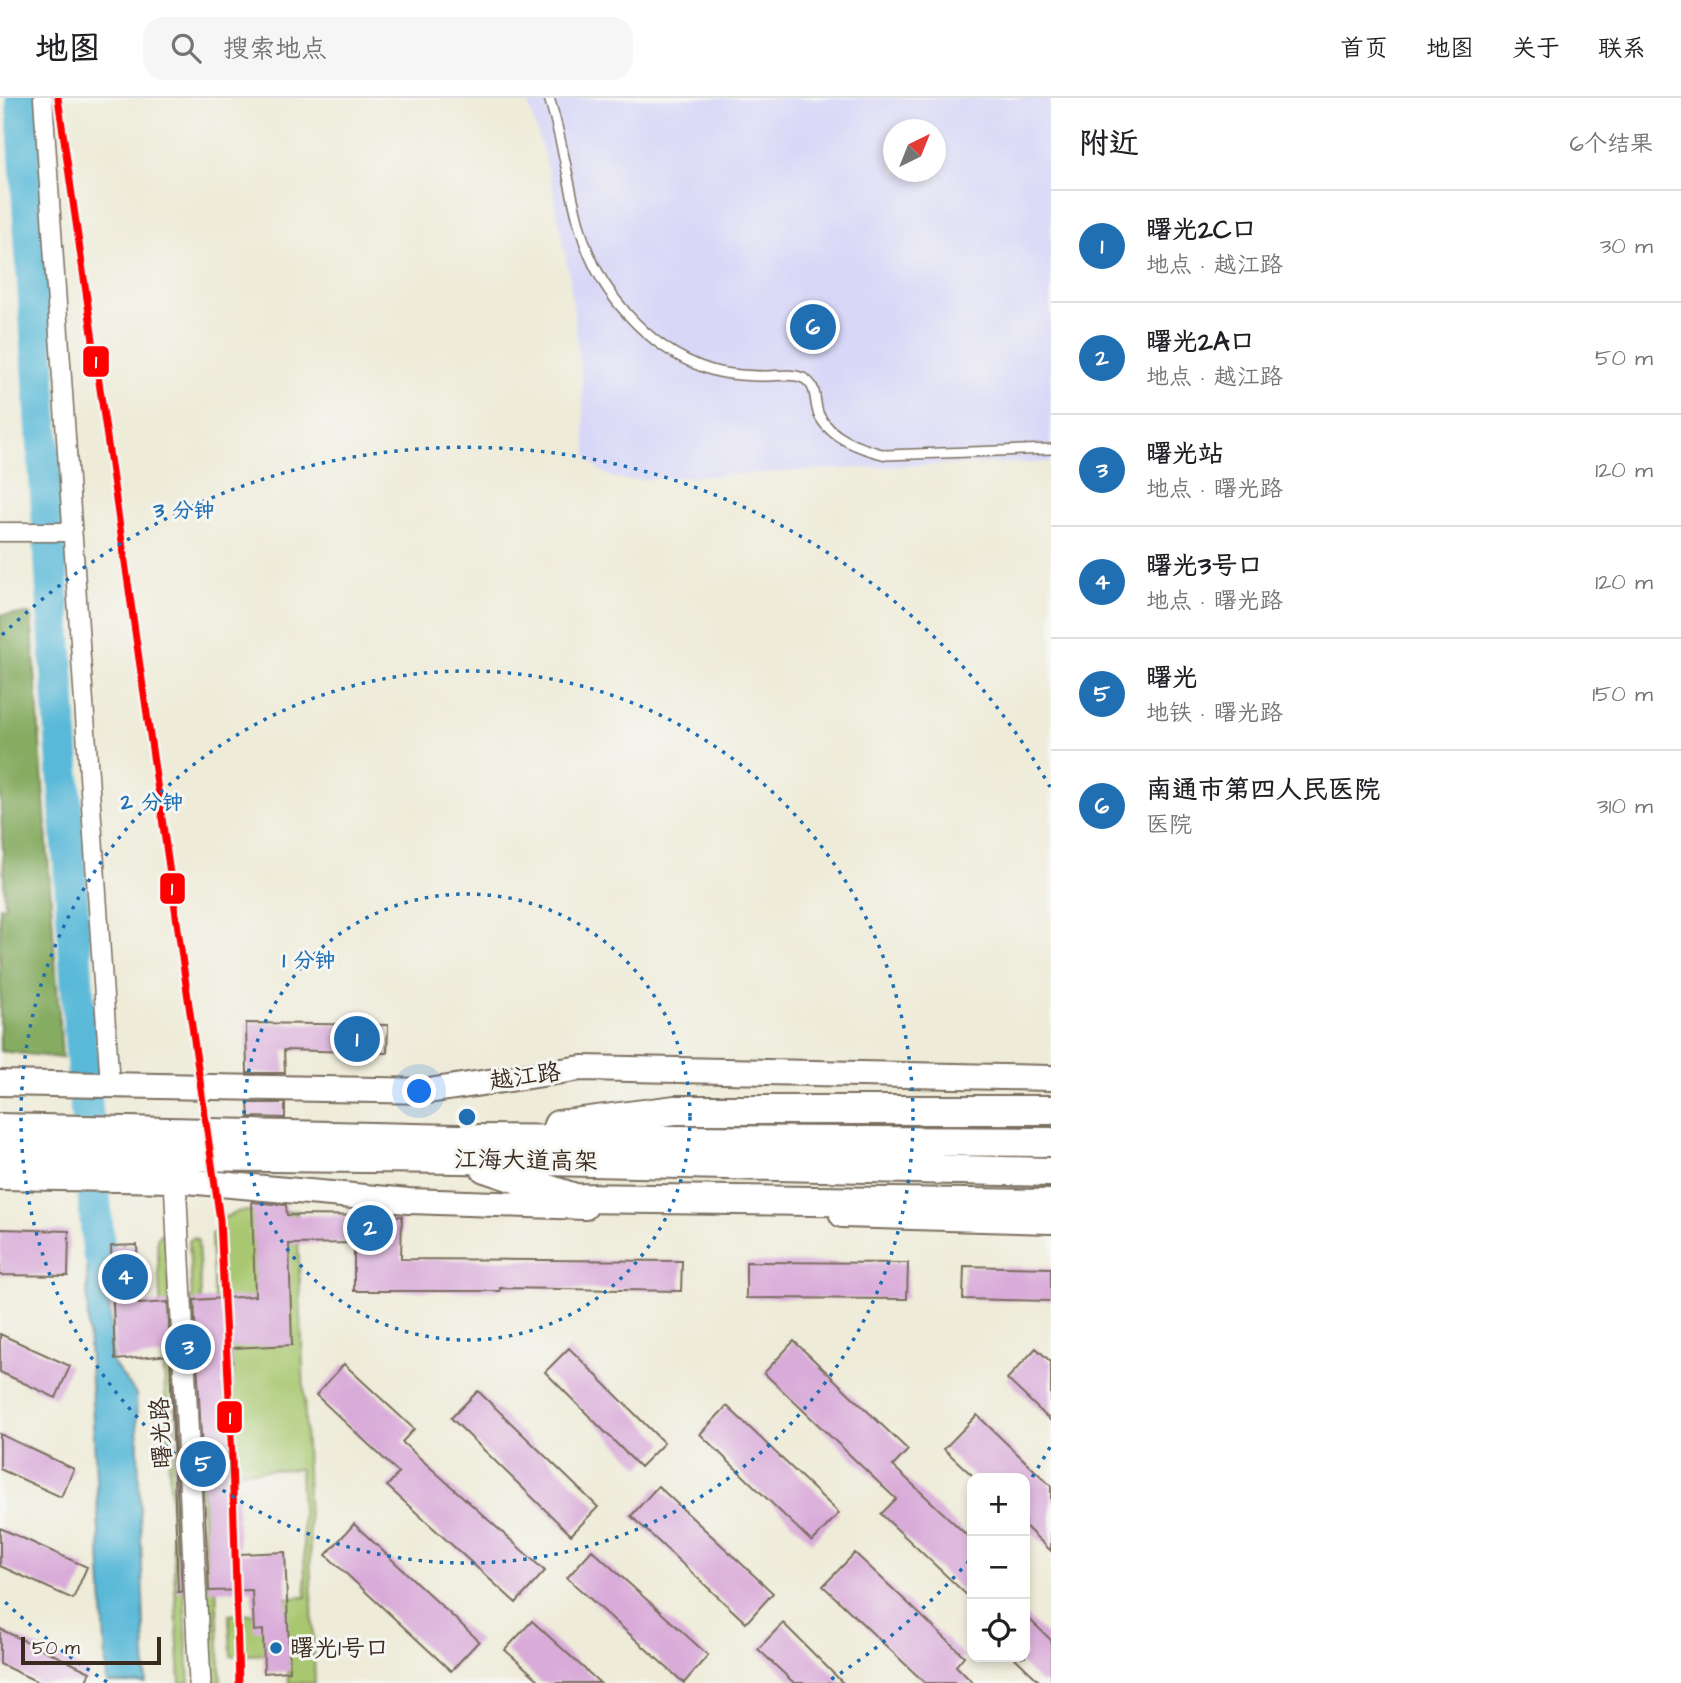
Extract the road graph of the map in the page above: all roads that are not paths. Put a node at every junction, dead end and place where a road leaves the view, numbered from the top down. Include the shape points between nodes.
1 (43, 98) edge
2 (549, 98) edge
3 (1051, 449) edge
4 (72, 532) junction
5 (0, 533) edge
6 (1051, 1078) edge
7 (0, 1083) edge
8 (110, 1085) junction
9 (1051, 1110) edge
10 (0, 1128) edge
11 (1051, 1142) edge
12 (458, 1149) junction
13 (0, 1154) edge
14 (1051, 1172) edge
15 (0, 1177) edge
16 (174, 1180) junction
17 (1051, 1205) edge
18 (1051, 1221) edge
19 (200, 1683) edge

1 - 4 street
2 - 3 lane via 580,229 601,280 644,331 674,354 708,369 738,375 805,379 814,388 818,414 827,427 878,453
4 - 5 street
4 - 8 street
6 - 8 main road, 越江路 via 582,1068 428,1090
7 - 8 main road, 越江路
9 - 12 highway via 675,1110
10 - 12 highway, 江海大道高架
11 - 12 highway, 江海大道高架
12 - 13 highway, 江海大道高架
12 - 14 highway, 江海大道高架
12 - 17 highway via 575,1198
15 - 16 main road
16 - 18 main road via 409,1201
16 - 19 street, 曙光路

